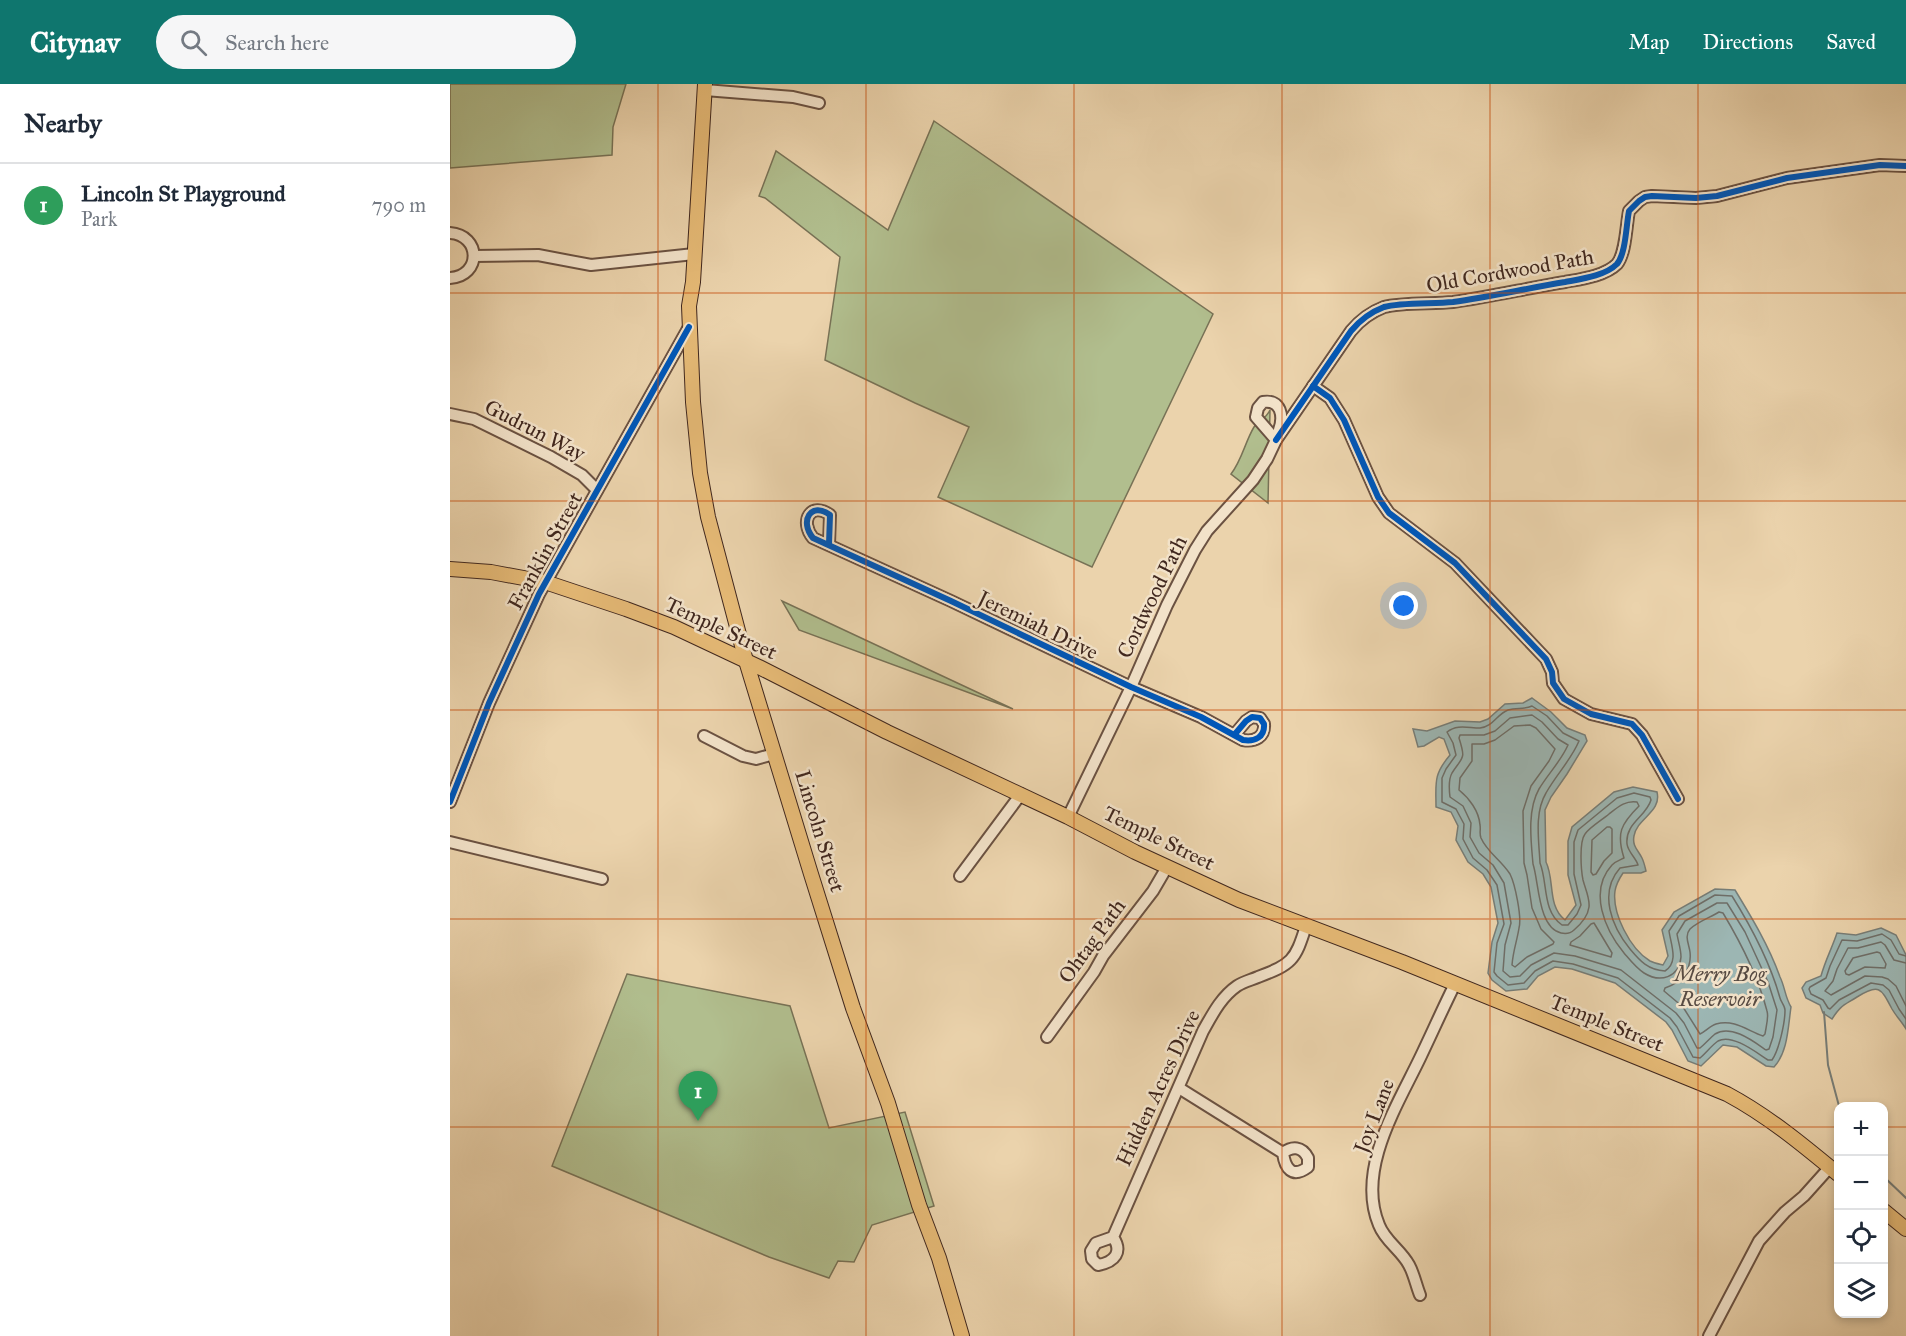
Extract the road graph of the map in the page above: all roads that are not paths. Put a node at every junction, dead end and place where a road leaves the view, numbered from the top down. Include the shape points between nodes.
1 (705, 87) edge
2 (819, 103) dead end
3 (1906, 166) edge
4 (450, 233) edge
5 (694, 254) junction
6 (474, 256) junction
7 (450, 278) edge
8 (689, 327) junction
9 (1313, 386) junction
10 (450, 414) edge
11 (1276, 440) joint
12 (597, 490) junction
13 (828, 544) dead end
14 (450, 569) edge
15 (545, 582) junction
16 (746, 661) junction
17 (1131, 687) junction
18 (1234, 734) dead end
19 (704, 736) dead end
20 (774, 754) junction
21 (1021, 794) junction
22 (1678, 799) dead end
23 (450, 802) edge
24 (1068, 817) junction
25 (450, 842) edge
26 (1167, 867) junction
27 (960, 876) dead end
28 (602, 879) dead end
29 (1306, 926) junction
30 (1455, 984) junction
31 (1047, 1037) dead end
32 (1179, 1088) junction
33 (1283, 1153) dead end
34 (1834, 1171) edge
35 (1888, 1214) edge
36 (1906, 1229) edge
37 (1113, 1237) dead end
38 (1419, 1295) dead end
39 (962, 1336) edge
40 (1709, 1336) edge

1 - 2 street
1 - 5 main road, Franklin Street
3 - 9 street, Old Cordwood Path via 1880,165 1787,178 1717,196 1645,197 1629,211 1622,254 1613,267 1594,275 1484,297 1382,308 1356,325
4 - 6 street via 469,242
5 - 6 street via 591,265 538,255
5 - 8 main road, Franklin Street
6 - 7 street via 465,273
8 - 12 street, Franklin Street
8 - 16 main road, Lincoln Street via 702,483
9 - 11 street, Old Cordwood Path
9 - 22 street via 1330,398 1344,420 1389,513 1455,563 1546,660 1553,683 1564,699 1591,714 1632,724
10 - 12 street, Gudrun Way via 474,419 541,452 574,470
11 - 17 street, Cordwood Path via 1253,480 1195,550
12 - 15 street, Franklin Street
13 - 17 street, Jeremiah Drive
14 - 15 main road, Temple Street
15 - 16 main road, Temple Street via 666,624
15 - 23 street, Franklin Street via 489,703
16 - 20 main road, Lincoln Street
16 - 21 main road, Temple Street
17 - 18 street, Jeremiah Drive
17 - 24 street, Cordwood Path
19 - 20 street via 743,756 756,759
20 - 39 main road, Lincoln Street
21 - 24 main road, Temple Street
21 - 27 street
24 - 26 main road, Temple Street
25 - 28 street
26 - 29 main road, Temple Street
26 - 31 street, Ohtag Path
29 - 30 main road, Temple Street
29 - 32 street, Hidden Acres Drive via 1289,962 1238,986 1220,1004 1203,1031
30 - 34 main road, Temple Street via 1727,1094 1778,1126
30 - 38 street, Joy Lane via 1400,1097 1378,1151 1372,1178 1378,1225 1408,1264
32 - 33 street
32 - 37 street, Hidden Acres Drive
34 - 40 street via 1759,1242
35 - 36 main road

